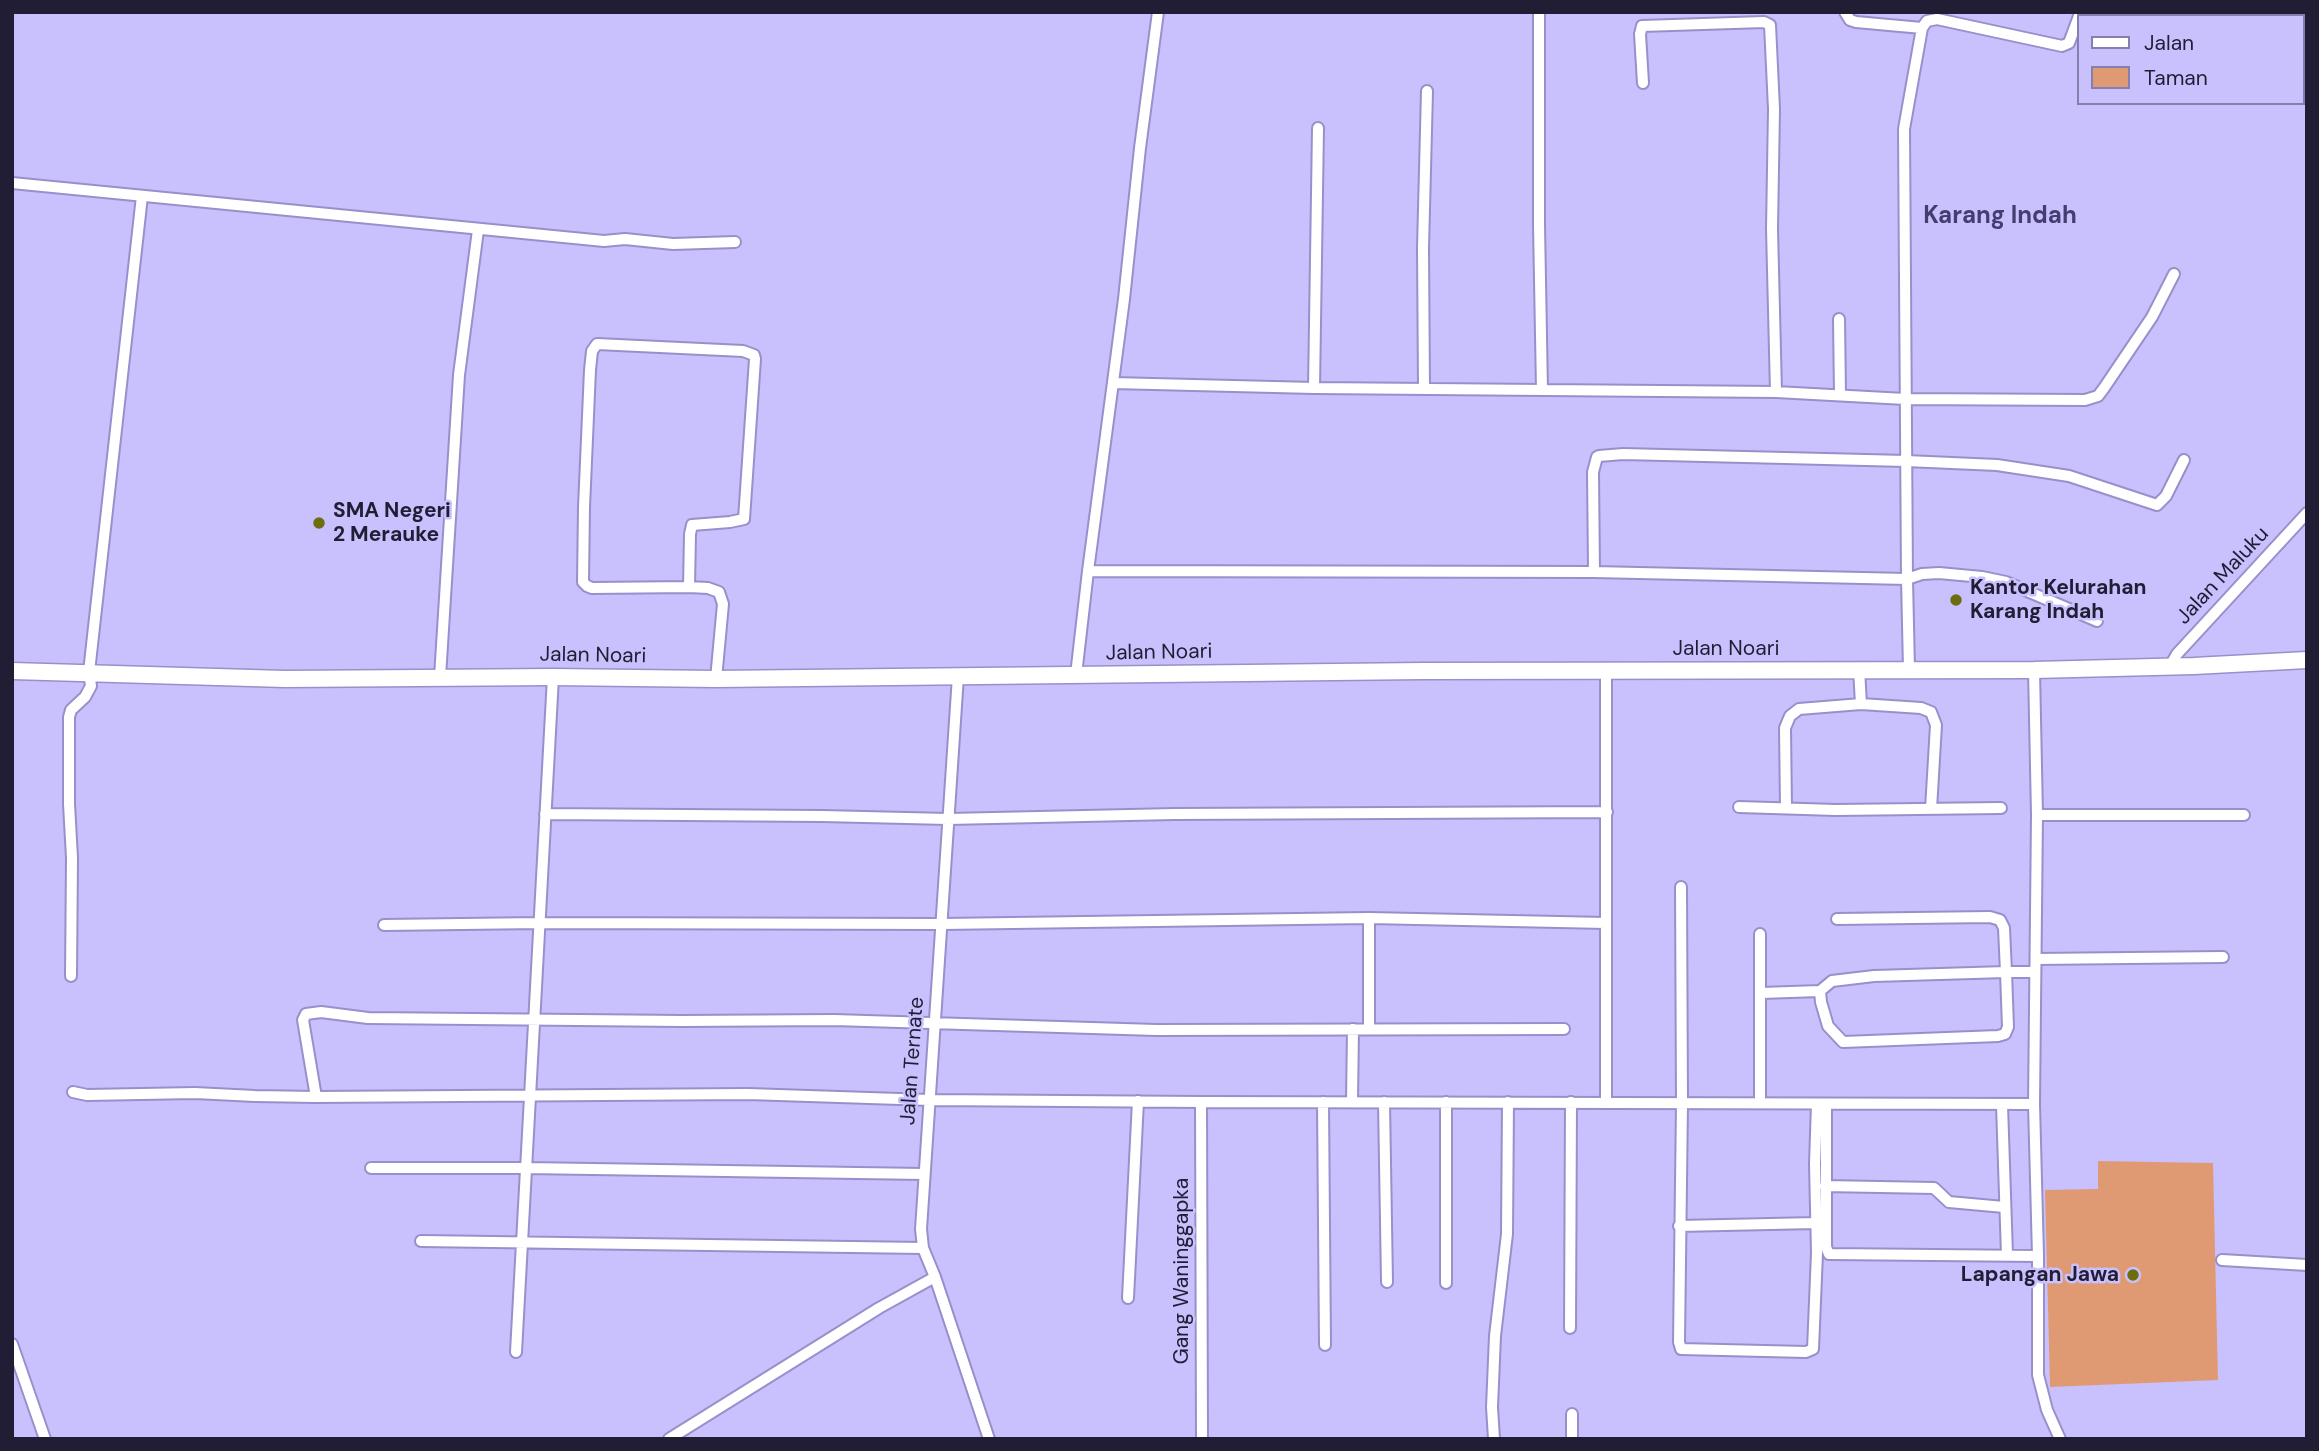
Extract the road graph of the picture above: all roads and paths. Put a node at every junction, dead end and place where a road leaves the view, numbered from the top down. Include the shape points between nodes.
1 (1158, 12) edge
2 (1539, 12) edge
3 (1845, 12) edge
4 (1697, 18) edge
5 (2078, 25) edge
6 (1922, 28) junction
7 (2074, 44) edge
8 (1643, 83) dead end
9 (1427, 91) dead end
10 (1318, 128) dead end
11 (12, 183) edge
12 (142, 196) junction
13 (478, 230) junction
14 (735, 242) dead end
15 (2174, 274) dead end
16 (1839, 319) dead end
17 (1113, 383) junction
18 (1314, 388) junction
19 (1424, 389) junction
20 (1542, 390) junction
21 (1776, 392) junction
22 (1840, 395) junction
23 (1905, 399) junction
24 (2184, 460) dead end
25 (1906, 461) junction
26 (2307, 513) edge
27 (1088, 570) junction
28 (1594, 572) junction
29 (1906, 579) junction
30 (689, 587) junction
31 (2097, 621) dead end
32 (2307, 660) edge
33 (2170, 666) junction
34 (1606, 670) junction
35 (1859, 670) junction
36 (1909, 670) junction
37 (2034, 670) junction
38 (12, 671) edge
39 (89, 672) junction
40 (1076, 675) junction
41 (958, 676) junction
42 (440, 677) junction
43 (553, 677) junction
44 (716, 679) junction
45 (1861, 704) junction
46 (1738, 807) dead end
47 (1786, 807) junction
48 (2001, 808) dead end
49 (1931, 809) junction
50 (1608, 812) junction
51 (545, 814) junction
52 (2037, 815) junction
53 (2244, 815) dead end
54 (948, 819) junction
55 (1681, 887) dead end
56 (1369, 918) junction
57 (1837, 919) dead end
58 (539, 923) junction
59 (1606, 923) junction
60 (942, 924) junction
61 (384, 925) dead end
62 (1760, 934) dead end
63 (2222, 957) dead end
64 (2036, 959) junction
65 (2006, 972) junction
66 (2035, 972) junction
67 (71, 976) dead end
68 (1820, 991) junction
69 (1761, 993) junction
70 (534, 1018) junction
71 (935, 1022) junction
72 (1353, 1029) junction
73 (1369, 1029) junction
74 (1564, 1029) dead end
75 (73, 1091) dead end
76 (529, 1095) junction
77 (316, 1097) junction
78 (930, 1100) junction
79 (1138, 1101) junction
80 (1352, 1101) junction
81 (1201, 1102) junction
82 (1323, 1102) junction
83 (1384, 1102) junction
84 (1446, 1102) junction
85 (1508, 1102) junction
86 (1571, 1102) junction
87 (1606, 1103) junction
88 (1760, 1103) junction
89 (1682, 1104) junction
90 (1821, 1104) junction
91 (2035, 1104) junction
92 (2002, 1105) junction
93 (371, 1168) dead end
94 (526, 1168) junction
95 (924, 1174) junction
96 (1825, 1186) junction
97 (2004, 1208) junction
98 (1816, 1223) junction
99 (1679, 1226) junction
100 (421, 1241) dead end
101 (523, 1244) junction
102 (923, 1248) junction
103 (2010, 1255) junction
104 (2035, 1256) junction
105 (2222, 1260) dead end
106 (2307, 1265) edge
107 (935, 1277) junction
108 (1387, 1282) dead end
109 (1446, 1283) dead end
110 (1128, 1298) dead end
111 (1570, 1328) dead end
112 (12, 1344) edge
113 (1325, 1345) dead end
114 (516, 1352) dead end
115 (1572, 1413) dead end
116 (45, 1439) edge
117 (669, 1439) edge
118 (989, 1439) edge
119 (1202, 1439) edge
120 (1494, 1439) edge
121 (1572, 1439) edge
122 (2060, 1439) edge

1 - 17 street
2 - 20 street
3 - 6 street via 1856,22
4 - 8 street via 1641,27
4 - 21 street via 1770,25
5 - 7 street
6 - 7 street via 1937,19 2052,45
6 - 23 street via 1904,129
9 - 19 street
10 - 18 street
11 - 12 street
12 - 13 street
12 - 39 street
13 - 14 street via 604,241
13 - 42 street via 459,375
15 - 23 street via 2152,317 2098,396 2077,400
16 - 22 street
17 - 18 street
17 - 27 street
18 - 19 street
19 - 20 street
20 - 21 street
21 - 22 street
22 - 23 street
23 - 25 street
24 - 25 street via 2157,505 2069,476 1997,465
25 - 28 street via 1599,456 1593,472
25 - 29 street
26 - 33 street, Jalan Maluku
27 - 28 street
27 - 40 street
28 - 29 street
29 - 31 street via 1939,573 2006,582
29 - 36 street
30 - 30 street via 592,588 583,582 590,370 597,344 754,355 744,519 692,524
30 - 44 street via 716,590 721,595
32 - 33 street, Jalan Noari
33 - 37 street, Jalan Noari
34 - 35 street, Jalan Noari
34 - 40 street, Jalan Noari
34 - 50 street
35 - 36 street, Jalan Noari
35 - 45 street
36 - 37 street, Jalan Noari
37 - 52 street
38 - 39 street, Jalan Noari
39 - 42 street, Jalan Noari via 285,679
39 - 67 street via 88,693 74,705 69,717
40 - 41 street, Jalan Noari
41 - 44 street, Jalan Noari
41 - 54 street, Jalan Ternate
42 - 43 street, Jalan Noari
43 - 44 street, Jalan Noari
43 - 51 street
45 - 47 street via 1799,709 1790,716 1785,727
45 - 49 street via 1931,712 1936,726
46 - 47 street
47 - 49 street
48 - 49 street
50 - 54 street
50 - 59 street
51 - 54 street
51 - 58 street
52 - 53 street
52 - 64 street
54 - 60 street, Jalan Ternate
55 - 89 street
56 - 59 street
56 - 60 street
56 - 73 street
57 - 65 street via 1997,918 2004,928
58 - 60 street
58 - 61 street
58 - 70 street
59 - 87 street
60 - 71 street, Jalan Ternate
62 - 69 street
63 - 64 street
64 - 66 street
65 - 66 street
65 - 68 street via 1851,978 1832,981
65 - 68 street via 2007,1030 1998,1036 1843,1042 1828,1026
66 - 91 street
68 - 69 street
69 - 88 street
70 - 71 street
70 - 76 street
70 - 77 street via 306,1014 305,1039
71 - 72 street via 1156,1030
71 - 78 street, Jalan Ternate
72 - 73 street
72 - 80 street
73 - 74 street
75 - 77 street via 87,1095
76 - 77 street
76 - 78 street via 748,1094
76 - 94 street
78 - 79 street
78 - 95 street, Jalan Ternate
79 - 81 street
79 - 110 street
80 - 82 street
80 - 83 street
81 - 82 street
81 - 119 street, Gang Waninggapka
82 - 113 street
83 - 84 street
83 - 108 street
84 - 85 street
84 - 109 street
85 - 86 street
85 - 120 street via 1507,1234 1494,1336
86 - 87 street
86 - 111 street
87 - 89 street
88 - 89 street
88 - 90 street
89 - 99 street
90 - 92 street
90 - 96 street
90 - 98 street
91 - 92 street
91 - 104 street
92 - 97 street
93 - 94 street
94 - 95 street
94 - 101 street
95 - 102 street, Jalan Ternate
96 - 97 street via 1934,1188 1949,1202
96 - 103 street via 1829,1254
97 - 103 street
98 - 99 street
98 - 99 street via 1814,1345 1807,1352 1681,1349
100 - 101 street
101 - 102 street
101 - 114 street
102 - 107 street, Jalan Ternate
103 - 104 street
104 - 122 street via 2038,1375
105 - 106 street
107 - 117 street
107 - 118 street, Jalan Ternate
112 - 116 street
115 - 121 street

